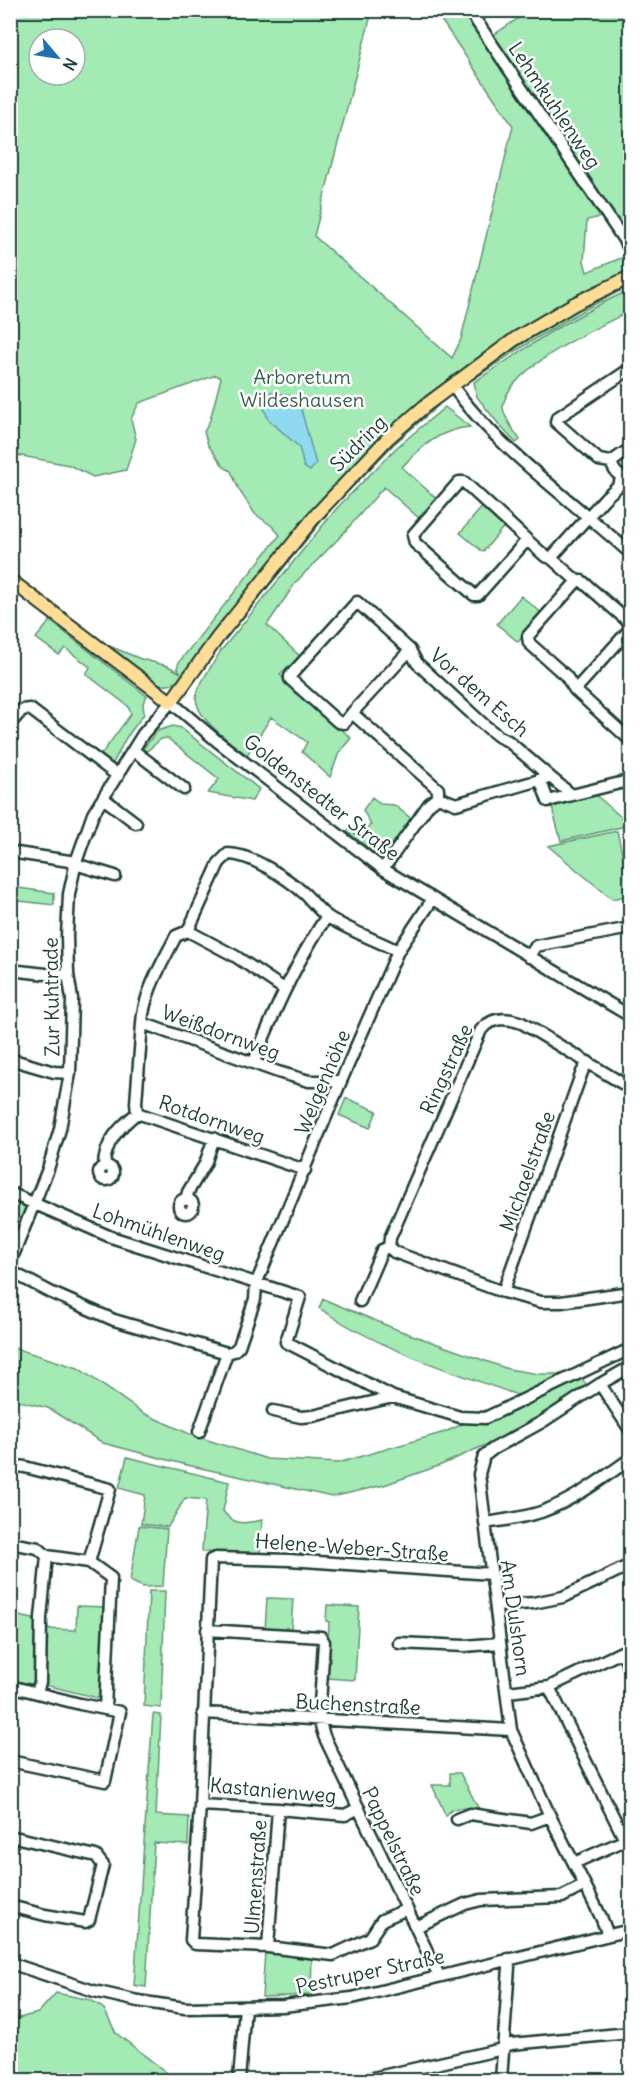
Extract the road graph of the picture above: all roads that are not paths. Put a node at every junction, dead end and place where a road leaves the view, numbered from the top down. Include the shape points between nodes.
1 (469, 10) edge
2 (630, 249) edge
3 (630, 277) edge
4 (630, 369) edge
5 (452, 385) junction
6 (630, 448) edge
7 (611, 462) junction
8 (626, 479) edge
9 (589, 516) junction
10 (527, 540) junction
11 (630, 554) edge
12 (551, 558) junction
13 (10, 580) edge
14 (576, 581) junction
15 (410, 650) junction
16 (575, 690) junction
17 (171, 702) junction
18 (352, 713) junction
19 (10, 724) edge
20 (630, 740) edge
21 (133, 750) junction
22 (118, 776) junction
23 (545, 778) junction
24 (630, 783) edge
25 (184, 789) dead end
26 (572, 795) junction
27 (438, 797) junction
28 (103, 798) junction
29 (136, 823) dead end
30 (10, 852) edge
31 (75, 863) junction
32 (383, 869) junction
33 (116, 876) dead end
34 (432, 900) junction
35 (327, 916) junction
36 (630, 928) edge
37 (188, 931) junction
38 (398, 951) junction
39 (529, 957) junction
40 (10, 970) edge
41 (68, 974) junction
42 (284, 989) junction
43 (630, 1016) edge
44 (141, 1023) junction
45 (10, 1059) edge
46 (254, 1062) junction
47 (588, 1062) junction
48 (70, 1073) junction
49 (341, 1081) junction
50 (630, 1088) edge
51 (137, 1113) junction
52 (214, 1138) junction
53 (104, 1167) dead end
54 (305, 1170) junction
55 (10, 1193) edge
56 (186, 1200) dead end
57 (34, 1203) junction
58 (388, 1247) junction
59 (10, 1263) edge
60 (10, 1271) edge
61 (256, 1284) junction
62 (503, 1292) junction
63 (630, 1292) edge
64 (360, 1301) dead end
65 (630, 1349) edge
66 (226, 1353) junction
67 (630, 1367) edge
68 (600, 1384) junction
69 (393, 1397) junction
70 (273, 1411) dead end
71 (630, 1430) edge
72 (199, 1432) dead end
73 (630, 1459) edge
74 (10, 1465) edge
75 (485, 1523) junction
76 (10, 1543) edge
77 (47, 1556) junction
78 (211, 1560) joint
79 (89, 1562) junction
80 (630, 1565) edge
81 (492, 1574) junction
82 (496, 1606) junction
83 (207, 1630) junction
84 (399, 1642) dead end
85 (500, 1643) junction
86 (626, 1650) edge
87 (630, 1669) edge
88 (10, 1686) edge
89 (549, 1687) junction
90 (507, 1692) junction
91 (37, 1693) junction
92 (105, 1709) junction
93 (203, 1713) junction
94 (319, 1719) junction
95 (511, 1730) junction
96 (10, 1761) edge
97 (200, 1805) junction
98 (359, 1808) junction
99 (278, 1809) junction
100 (550, 1816) junction
101 (458, 1819) dead end
102 (10, 1836) edge
103 (628, 1839) edge
104 (574, 1863) junction
105 (585, 1885) junction
106 (10, 1906) edge
107 (407, 1909) junction
108 (416, 1927) junction
109 (630, 1930) edge
110 (608, 1935) junction
111 (268, 1947) junction
112 (508, 1959) junction
113 (10, 1963) edge
114 (440, 1976) junction
115 (245, 2007) junction
116 (630, 2033) edge
117 (503, 2047) junction
118 (239, 2080) edge
119 (364, 2080) edge
120 (501, 2080) edge

1 - 2 street, Lehmkuhlenweg
3 - 5 main road, Südring via 542,323
4 - 7 street via 556,422 599,460
5 - 9 street via 508,446
5 - 17 main road, Südring via 388,438 316,515
6 - 7 street
7 - 8 street via 614,472
8 - 9 street
9 - 11 street
9 - 12 street
10 - 10 street via 474,595 415,543 413,535 459,482 464,482
10 - 12 street
12 - 14 street
13 - 17 main road, Goldenstedter Straße
14 - 16 street via 528,636 529,643 566,676
14 - 16 street via 582,581 630,623 630,629
15 - 18 street, Vor dem Esch
15 - 18 street via 357,602 290,676 338,723 344,723
15 - 23 street, Vor dem Esch via 417,663
16 - 20 street
17 - 21 street, Zur Kuhtrade
17 - 32 street, Goldenstedter Straße
18 - 27 street via 438,789
19 - 22 street via 22,710 30,709
21 - 22 street, Zur Kuhtrade
21 - 25 street
22 - 28 street, Zur Kuhtrade
23 - 26 street
23 - 26 street via 548,801
23 - 27 street via 456,804
24 - 26 street
27 - 32 street
28 - 29 street
28 - 31 street, Zur Kuhtrade via 90,819
30 - 31 street
31 - 33 street
31 - 41 street, Zur Kuhtrade via 66,936
32 - 34 street, Goldenstedter Straße
34 - 38 street, Welgenhöhe
34 - 39 street, Goldenstedter Straße
35 - 37 street via 304,893 268,868 228,854 219,863
35 - 38 street
35 - 42 street
36 - 39 street via 536,946
37 - 42 street
37 - 44 street via 176,936 154,978
38 - 49 street, Welgenhöhe
39 - 43 street, Goldenstedter Straße
40 - 41 street
41 - 48 street, Zur Kuhtrade via 72,999
42 - 46 street
44 - 46 street, Weißdornweg
44 - 51 street, Weißdornweg
45 - 48 street
46 - 49 street, Weißdornweg via 309,1081
47 - 50 street, Ringstraße
47 - 58 street, Ringstraße via 513,1019 487,1023
47 - 62 street, Michaelstraße
48 - 57 street, Zur Kuhtrade via 60,1129
49 - 54 street, Welgenhöhe
51 - 52 street, Rotdornweg
51 - 53 street, Rotdornweg via 117,1130
52 - 54 street, Rotdornweg
52 - 56 street
54 - 61 street, Welgenhöhe
55 - 57 street, Lohmühlenweg
57 - 59 street, Zur Kuhtrade
57 - 61 street, Lohmühlenweg via 111,1237
58 - 62 street
58 - 64 street, Ringstraße via 382,1250
60 - 66 street via 114,1320
61 - 66 street, Welgenhöhe via 255,1299 239,1346
61 - 69 street, Lohmühlenweg via 300,1297 286,1342
62 - 63 street via 541,1302
65 - 69 street via 486,1418 460,1417
66 - 72 street
67 - 68 street, Am Dulshorn
68 - 71 street
68 - 75 street, Am Dulshorn via 484,1456 479,1473
69 - 70 street via 313,1416
73 - 75 street via 558,1504 521,1517
74 - 79 street via 110,1489
75 - 81 street, Am Dulshorn
76 - 77 street via 38,1548
77 - 79 street
77 - 91 street
78 - 81 street, Helene-Weber-Straße via 289,1560
78 - 83 street, Kastanienweg
79 - 92 street via 111,1578
80 - 82 street via 563,1597
81 - 82 street, Am Dulshorn
82 - 85 street, Am Dulshorn
83 - 93 street, Kastanienweg
83 - 94 street via 321,1637 324,1642
84 - 85 street via 465,1646
85 - 90 street, Am Dulshorn
86 - 87 street
86 - 89 street
88 - 91 street
89 - 90 street
89 - 103 street
90 - 95 street, Am Dulshorn
91 - 92 street
92 - 96 street via 120,1712 105,1781
93 - 94 street, Buchenstraße
93 - 97 street, Kastanienweg
94 - 95 street, Buchenstraße
94 - 98 street, Pappelstraße
95 - 100 street, Am Dulshorn
97 - 99 street, Kastanienweg
97 - 111 street via 191,1940 195,1944
98 - 99 street, Kastanienweg via 345,1815
98 - 107 street, Pappelstraße
99 - 111 street, Ulmenstraße
100 - 101 street via 531,1823 470,1814
100 - 104 street, Am Dulshorn
102 - 106 street via 96,1856 103,1865 89,1920 85,1922
103 - 104 street
104 - 105 street, Am Dulshorn
105 - 108 street via 562,1897 481,1900
105 - 110 street, Am Dulshorn
107 - 108 street, Pappelstraße
107 - 111 street via 382,1920 370,1938 333,1954
108 - 114 street, Pappelstraße
109 - 110 street, Pestruper Straße
110 - 112 street, Pestruper Straße
112 - 114 street, Pestruper Straße
112 - 117 street
113 - 115 street, Pestruper Straße via 112,1996 185,2008
114 - 115 street, Pestruper Straße via 352,1998
115 - 118 street
116 - 117 street
117 - 119 street
117 - 120 street

